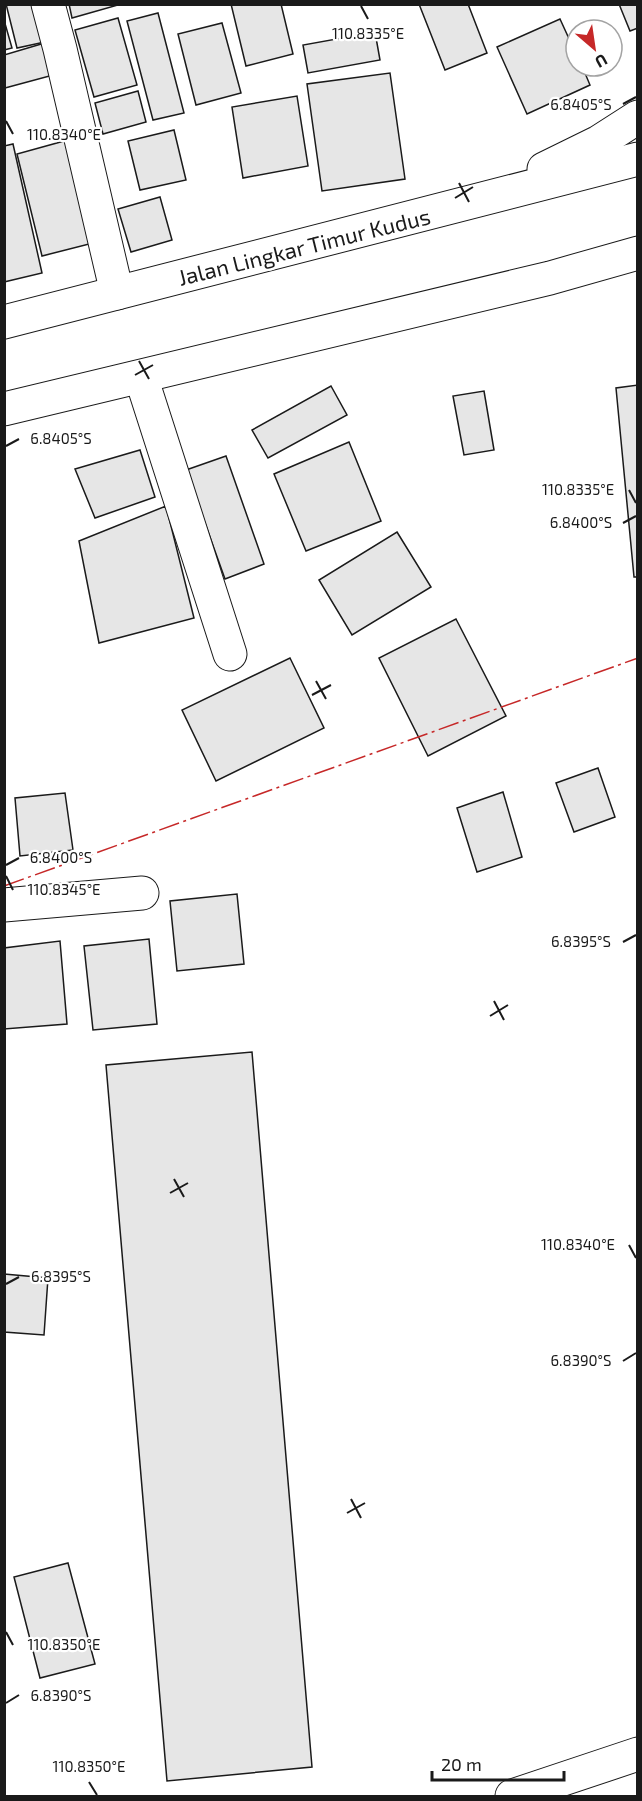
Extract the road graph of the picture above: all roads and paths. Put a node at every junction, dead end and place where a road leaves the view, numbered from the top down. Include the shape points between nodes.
1 (48, 4) edge
2 (638, 117) edge
3 (638, 159) edge
4 (472, 203) junction
5 (638, 254) edge
6 (117, 293) junction
7 (4, 322) edge
8 (141, 377) junction
9 (4, 409) edge
10 (230, 654) dead end
11 (142, 892) dead end
12 (4, 905) edge
13 (638, 1754) edge
14 (512, 1797) edge

1 - 6 main road
2 - 4 main road via 599,142
3 - 4 main road, Jalan Lingkar Timur Kudus
4 - 6 main road, Jalan Lingkar Timur Kudus
5 - 8 main road
6 - 7 main road, Jalan Lingkar Timur Kudus
8 - 9 main road
8 - 10 main road
11 - 12 main road
13 - 14 main road

